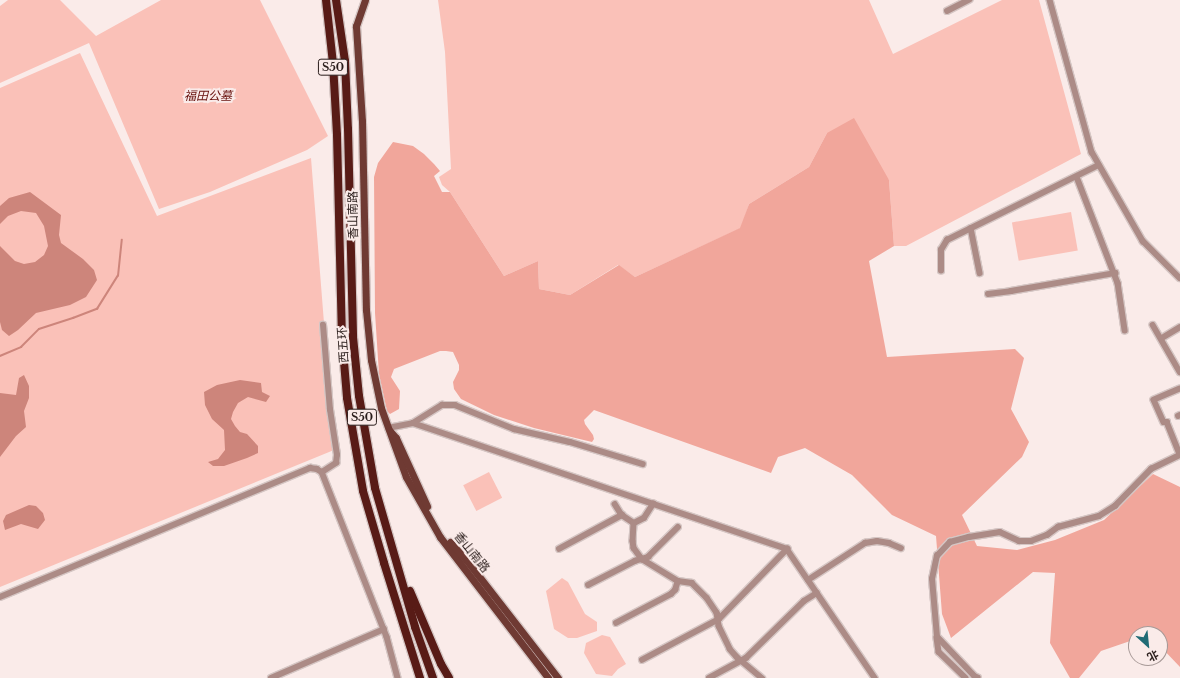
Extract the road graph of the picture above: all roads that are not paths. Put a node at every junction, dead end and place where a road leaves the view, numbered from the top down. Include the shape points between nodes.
1 (326, 0) edge
2 (336, 0) edge
3 (364, 0) edge
4 (969, 0) edge
5 (1050, 0) edge
6 (947, 11) dead end
7 (1099, 165) junction
8 (1077, 177) junction
9 (971, 228) junction
10 (942, 271) dead end
11 (980, 273) dead end
12 (1115, 273) junction
13 (1180, 278) edge
14 (988, 294) dead end
15 (323, 325) dead end
16 (1153, 325) dead end
17 (1180, 327) edge
18 (1125, 330) dead end
19 (1162, 338) junction
20 (1180, 372) edge
21 (1180, 389) edge
22 (413, 423) junction
23 (388, 428) junction
24 (1180, 454) edge
25 (642, 464) dead end
26 (322, 472) junction
27 (615, 504) dead end
28 (653, 504) junction
29 (622, 515) junction
30 (634, 523) junction
31 (678, 527) dead end
32 (901, 548) dead end
33 (559, 549) dead end
34 (787, 549) junction
35 (396, 559) junction
36 (642, 560) junction
37 (808, 580) junction
38 (678, 581) junction
39 (588, 585) dead end
40 (817, 593) junction
41 (0, 596) edge
42 (719, 619) junction
43 (616, 623) dead end
44 (384, 629) junction
45 (936, 637) junction
46 (642, 660) dead end
47 (741, 660) junction
48 (271, 678) edge
49 (398, 678) edge
50 (420, 678) edge
51 (432, 678) edge
52 (449, 678) edge
53 (548, 678) edge
54 (558, 678) edge
55 (708, 678) edge
56 (762, 678) edge
57 (875, 678) edge
58 (966, 678) edge
59 (978, 678) edge

1 - 50 highway, 西五环 / S50 via 337,135 342,338 351,420 363,491
2 - 35 highway, 西五环 / S50 via 345,61 353,337 359,396 375,488
3 - 23 main road, 香山南路 via 356,26 363,140 368,333 376,392
4 - 6 street
5 - 7 street via 1092,152
7 - 8 street
7 - 13 street via 1146,244
8 - 9 street via 1043,191
8 - 12 street
9 - 10 street via 943,244
9 - 11 street
12 - 14 street
12 - 18 street
15 - 26 street via 330,410 337,455 336,463
16 - 19 street
17 - 19 street
19 - 20 street
21 - 24 street via 1154,400 1164,422 1167,422
22 - 23 street
22 - 25 street via 442,405 455,405 514,429 570,442
22 - 28 street
23 - 53 main road, 香山南路 via 406,477 440,537
23 - 54 main road, 香山南路 via 396,438 417,488 436,523
24 - 45 street via 1151,469 1115,506 1099,516 1058,527 1047,535 1031,541 1019,541 1000,532 950,542 937,556 932,578
26 - 41 street via 310,468
26 - 44 street
27 - 29 street
28 - 30 street via 644,518
28 - 34 street
29 - 30 street
29 - 33 street
30 - 36 street via 634,548
31 - 36 street
32 - 37 street via 883,542 865,542
34 - 37 street
34 - 42 street
35 - 51 highway, 西五环 / S50
35 - 52 highway
36 - 38 street
36 - 39 street via 635,561
37 - 40 street
38 - 42 street via 692,583 706,598
38 - 43 street via 671,594
40 - 47 street via 804,601
40 - 57 street
42 - 46 street
42 - 47 street via 719,626 730,649
44 - 48 street
44 - 49 street
45 - 58 street via 939,652
45 - 59 street
47 - 55 street
47 - 56 street

